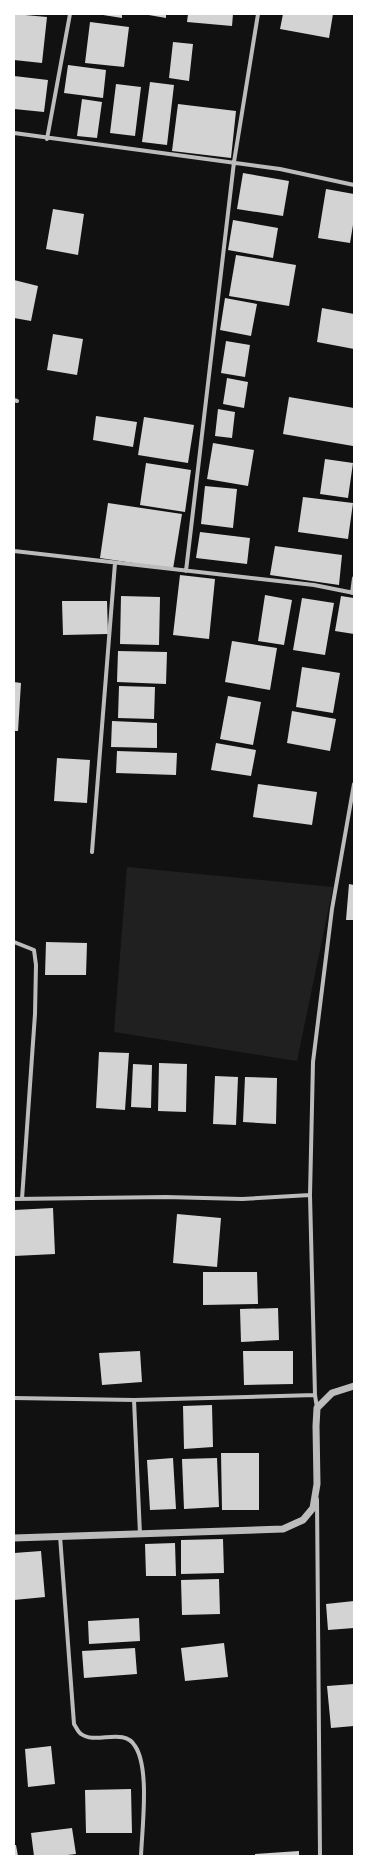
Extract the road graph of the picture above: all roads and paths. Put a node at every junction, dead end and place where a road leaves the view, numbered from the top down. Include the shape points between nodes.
1 (70, 14) edge
2 (258, 14) edge
3 (14, 133) edge
4 (47, 139) junction
5 (234, 162) junction
6 (354, 185) edge
7 (14, 551) edge
8 (115, 563) junction
9 (186, 571) junction
10 (354, 578) edge
11 (353, 593) edge
12 (354, 784) edge
13 (92, 852) dead end
14 (14, 942) edge
15 (310, 1195) junction
16 (14, 1199) edge
17 (22, 1199) junction
18 (354, 1386) edge
19 (314, 1395) junction
20 (14, 1398) edge
21 (134, 1400) junction
22 (317, 1408) junction
23 (317, 1484) junction
24 (140, 1534) junction
25 (60, 1536) junction
26 (14, 1538) edge
27 (141, 1856) edge
28 (320, 1856) edge

1 - 4 street
2 - 5 street
3 - 4 street
4 - 5 street
5 - 6 street
5 - 9 street
7 - 8 street
8 - 9 street
8 - 13 street
9 - 11 street via 314,585
10 - 11 street
12 - 15 street via 332,909 313,1062
14 - 17 street via 34,950 36,965
15 - 17 street via 242,1199
15 - 19 street
16 - 17 street
18 - 22 street via 332,1393
19 - 21 street
19 - 22 street
20 - 21 street
21 - 24 street
22 - 23 street
23 - 24 street via 313,1508 303,1520 283,1529
23 - 28 street
24 - 25 street
25 - 26 street
25 - 27 street via 74,1724 80,1734 89,1738 126,1738 135,1744 141,1757 143,1779

